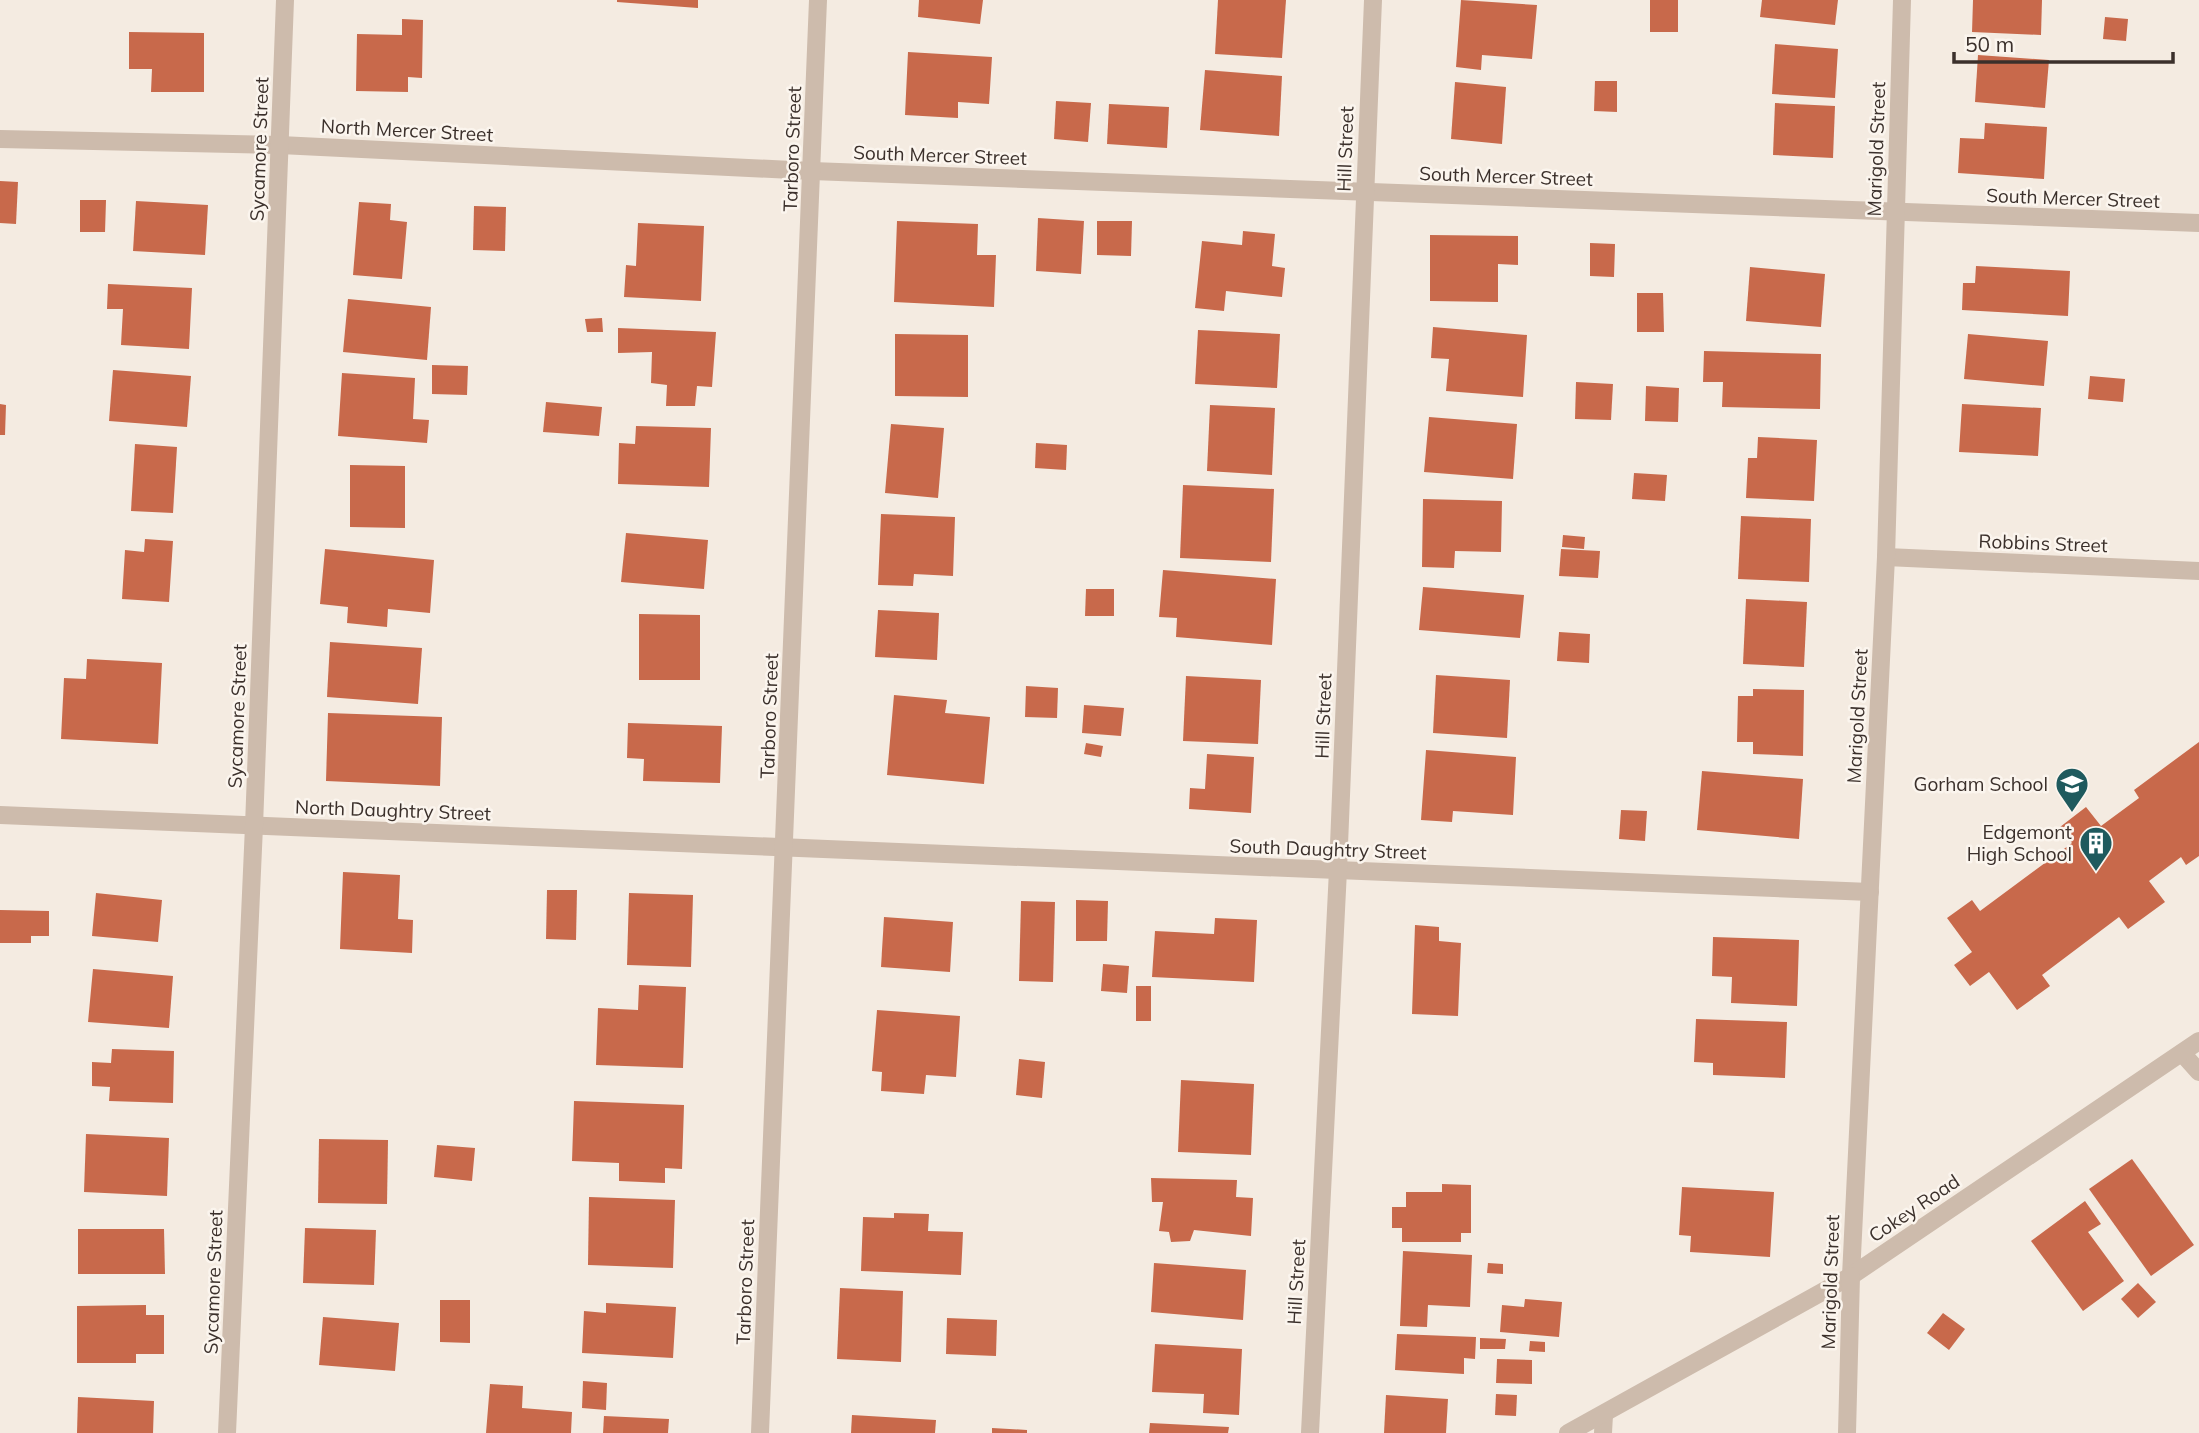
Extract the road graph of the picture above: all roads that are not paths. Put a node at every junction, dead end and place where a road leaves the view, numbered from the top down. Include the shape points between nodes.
1 (285, 0) edge
2 (818, 0) edge
3 (1373, 0) edge
4 (1902, 0) edge
5 (0, 139) edge
6 (280, 145) junction
7 (812, 171) junction
8 (1365, 191) junction
9 (1895, 213) junction
10 (2199, 223) edge
11 (1886, 557) junction
12 (2199, 571) edge
13 (0, 815) edge
14 (254, 826) junction
15 (784, 847) junction
16 (1338, 870) junction
17 (1870, 892) junction
18 (2199, 1041) edge
19 (2182, 1054) junction
20 (2199, 1072) edge
21 (1850, 1276) junction
22 (1603, 1424) edge
23 (227, 1433) edge
24 (760, 1433) edge
25 (1310, 1433) edge
26 (1568, 1433) edge
27 (1847, 1433) edge

1 - 6 street, Sycamore Street
2 - 7 street, Tarboro Street
3 - 8 street, Hill Street
4 - 9 street, Marigold Street
5 - 6 street, North Mercer Street
6 - 7 street, North Mercer Street
6 - 14 street, Sycamore Street
7 - 8 street, South Mercer Street
7 - 15 street, Tarboro Street
8 - 9 street, South Mercer Street
8 - 16 street, Hill Street
9 - 10 street, South Mercer Street
9 - 11 street, Marigold Street
11 - 12 street, Robbins Street
11 - 17 street, Marigold Street
13 - 14 street, North Daughtry Street
14 - 15 street, North Daughtry Street
14 - 23 street, Sycamore Street
15 - 16 street, South Daughtry Street
15 - 24 street, Tarboro Street
16 - 17 street, South Daughtry Street
16 - 25 street, Hill Street
17 - 21 street, Marigold Street
18 - 19 street, Cokey Road
19 - 20 street
19 - 21 street, Cokey Road
21 - 22 street, Cokey Road
21 - 27 street, Marigold Street
22 - 26 street, Cokey Road

